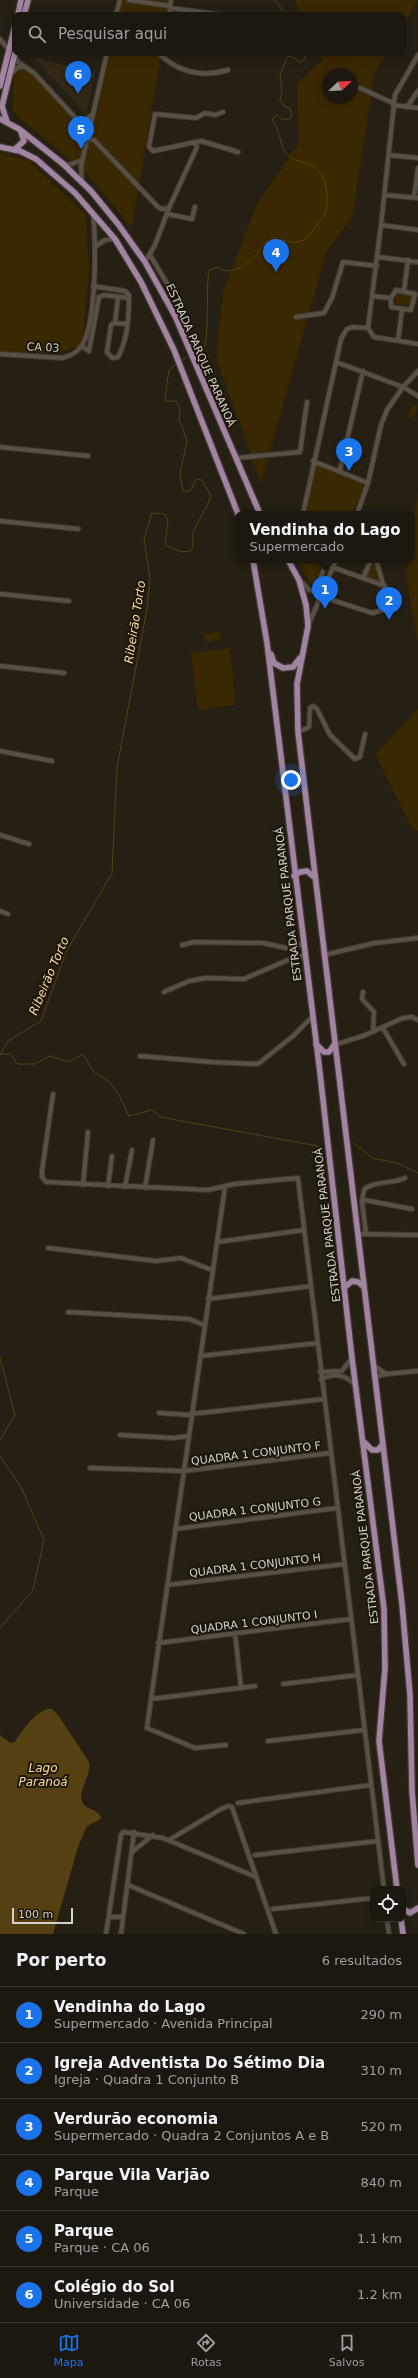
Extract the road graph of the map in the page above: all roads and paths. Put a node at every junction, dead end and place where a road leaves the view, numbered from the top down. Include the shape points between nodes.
1 (21, 0) edge
2 (28, 0) edge
3 (120, 0) edge
4 (129, 0) edge
5 (171, 0) edge
6 (170, 7) junction
7 (19, 12) edge
8 (25, 12) edge
9 (117, 12) edge
10 (169, 12) edge
11 (203, 12) edge
12 (12, 37) edge
13 (1, 40) edge
14 (11, 41) junction
15 (10, 50) junction
16 (418, 55) edge
17 (15, 56) edge
18 (16, 56) edge
19 (106, 56) edge
20 (163, 58) edge
21 (24, 66) junction
22 (228, 70) dead end
23 (10, 76) junction
24 (0, 86) edge
25 (360, 88) dead end
26 (418, 91) edge
27 (393, 105) junction
28 (407, 107) junction
29 (418, 108) edge
30 (224, 112) dead end
31 (93, 114) junction
32 (74, 116) junction
33 (0, 119) edge
34 (85, 119) junction
35 (7, 122) junction
36 (82, 125) junction
37 (90, 125) junction
38 (19, 129) junction
39 (87, 138) junction
40 (196, 142) junction
41 (0, 147) edge
42 (14, 150) junction
43 (238, 152) dead end
44 (389, 155) junction
45 (418, 158) edge
46 (83, 159) junction
47 (62, 163) junction
48 (418, 168) edge
49 (82, 183) junction
50 (385, 195) junction
51 (416, 198) edge
52 (195, 206) dead end
53 (169, 208) junction
54 (93, 213) junction
55 (167, 214) junction
56 (382, 225) junction
57 (418, 230) edge
58 (114, 239) junction
59 (96, 246) junction
60 (150, 255) junction
61 (378, 257) junction
62 (408, 260) junction
63 (145, 262) junction
64 (418, 262) edge
65 (377, 266) junction
66 (93, 286) junction
67 (171, 290) dead end
68 (404, 290) junction
69 (372, 296) junction
70 (118, 297) junction
71 (129, 298) junction
72 (392, 298) junction
73 (402, 310) junction
74 (296, 317) dead end
75 (115, 323) junction
76 (127, 324) junction
77 (368, 328) junction
78 (398, 340) junction
79 (418, 344) edge
80 (82, 346) junction
81 (0, 354) edge
82 (336, 362) junction
83 (363, 371) junction
84 (418, 371) edge
85 (403, 387) junction
86 (418, 396) edge
87 (307, 402) dead end
88 (0, 447) edge
89 (88, 456) dead end
90 (236, 458) junction
91 (313, 461) junction
92 (340, 470) junction
93 (368, 483) junction
94 (237, 511) edge
95 (259, 511) edge
96 (303, 511) edge
97 (358, 511) edge
98 (0, 521) edge
99 (78, 529) dead end
100 (254, 563) edge
101 (257, 563) edge
102 (290, 563) edge
103 (326, 563) edge
104 (334, 563) edge
105 (370, 563) edge
106 (377, 563) edge
107 (332, 567) junction
108 (255, 569) junction
109 (363, 578) junction
110 (299, 580) junction
111 (385, 586) junction
112 (323, 588) junction
113 (316, 592) junction
114 (0, 594) edge
115 (320, 596) junction
116 (69, 601) dead end
117 (308, 626) junction
118 (267, 643) junction
119 (303, 651) junction
120 (0, 666) edge
121 (64, 674) dead end
122 (298, 732) junction
123 (365, 734) dead end
124 (0, 751) edge
125 (52, 761) dead end
126 (0, 835) edge
127 (29, 844) dead end
128 (294, 876) junction
129 (314, 878) junction
130 (0, 911) edge
131 (8, 914) dead end
132 (418, 938) edge
133 (303, 944) junction
134 (182, 945) dead end
135 (304, 955) junction
136 (324, 955) junction
137 (164, 992) dead end
138 (363, 992) dead end
139 (312, 1017) junction
140 (418, 1020) edge
141 (382, 1028) junction
142 (373, 1032) junction
143 (316, 1044) junction
144 (334, 1045) junction
145 (140, 1056) dead end
146 (404, 1064) dead end
147 (53, 1094) dead end
148 (88, 1132) dead end
149 (153, 1140) dead end
150 (132, 1150) dead end
151 (112, 1156) dead end
152 (405, 1178) dead end
153 (83, 1185) junction
154 (108, 1186) junction
155 (125, 1187) junction
156 (225, 1187) junction
157 (145, 1188) junction
158 (362, 1201) junction
159 (412, 1209) dead end
160 (304, 1230) junction
161 (358, 1234) junction
162 (366, 1234) junction
163 (418, 1235) edge
164 (217, 1242) junction
165 (48, 1248) dead end
166 (212, 1270) junction
167 (311, 1286) junction
168 (364, 1287) junction
169 (344, 1288) junction
170 (208, 1299) junction
171 (68, 1312) dead end
172 (204, 1325) junction
173 (318, 1343) junction
174 (200, 1356) junction
175 (352, 1358) junction
176 (373, 1365) junction
177 (418, 1371) edge
178 (320, 1372) junction
179 (386, 1374) junction
180 (374, 1377) junction
181 (321, 1379) junction
182 (355, 1385) junction
183 (324, 1399) junction
184 (159, 1413) dead end
185 (191, 1414) junction
186 (120, 1435) dead end
187 (188, 1436) junction
188 (363, 1440) junction
189 (382, 1445) junction
190 (330, 1453) junction
191 (90, 1468) dead end
192 (184, 1471) junction
193 (337, 1508) junction
194 (175, 1529) junction
195 (344, 1564) junction
196 (167, 1585) junction
197 (351, 1619) junction
198 (235, 1633) junction
199 (158, 1643) junction
200 (358, 1675) junction
201 (283, 1684) dead end
202 (255, 1686) dead end
203 (241, 1688) junction
204 (152, 1699) junction
205 (364, 1730) junction
206 (268, 1741) dead end
207 (226, 1745) dead end
208 (371, 1785) junction
209 (238, 1803) dead end
210 (134, 1832) junction
211 (153, 1835) junction
212 (169, 1840) junction
213 (378, 1841) junction
214 (132, 1852) junction
215 (255, 1855) dead end
216 (418, 1865) edge
217 (256, 1877) junction
218 (128, 1884) junction
219 (384, 1886) edge
220 (397, 1886) edge
221 (370, 1898) edge
222 (418, 1908) edge
223 (273, 1909) dead end
224 (406, 1911) edge
225 (109, 1917) junction
226 (123, 1917) junction
227 (387, 1922) edge
228 (401, 1922) edge
229 (106, 1934) edge
230 (121, 1934) edge
231 (244, 1934) edge
232 (276, 1934) edge
233 (389, 1934) edge
234 (403, 1934) edge

1 - 7 main road
2 - 8 main road
3 - 9 street
4 - 6 street
5 - 6 street
6 - 10 street
6 - 11 street
12 - 14 main road
13 - 14 street
13 - 15 street
14 - 15 main road
15 - 24 main road
16 - 27 street via 397,89
17 - 23 main road
18 - 21 street
19 - 31 street
20 - 22 street via 166,62 197,74 205,75
21 - 23 street via 14,70
21 - 32 street via 34,73
23 - 35 main road via 2,106
25 - 27 street
26 - 28 street
27 - 28 street
27 - 44 street
28 - 29 street
30 - 40 street via 215,115 205,113 196,118 157,113 154,115 150,150
31 - 34 street
31 - 37 street
32 - 34 street
32 - 36 street
33 - 35 main road, ESTRADA PARQUE PARANOÁ
34 - 36 street
34 - 37 street
35 - 38 main road, ESTRADA PARQUE PARANOÁ
36 - 37 street via 85,128
37 - 39 street
38 - 42 main road via 24,141
38 - 47 main road, ESTRADA PARQUE PARANOÁ
39 - 46 street
39 - 53 street via 94,140 158,207 166,210
40 - 43 street
40 - 53 street via 197,147
41 - 42 main road, ESTRADA PARQUE PARANOÁ
42 - 54 main road, ESTRADA PARQUE PARANOÁ via 36,159 60,178
44 - 45 street
44 - 50 street
46 - 47 street via 70,165
46 - 49 street
47 - 49 main road, ESTRADA PARQUE PARANOÁ
48 - 51 street
49 - 63 main road, ESTRADA PARQUE PARANOÁ via 118,224
50 - 51 street
50 - 56 street
52 - 55 street via 192,219
53 - 55 street
54 - 58 main road, ESTRADA PARQUE PARANOÁ
54 - 59 street
55 - 60 street
56 - 57 street
56 - 61 street
58 - 59 street via 105,240
58 - 94 main road, ESTRADA PARQUE PARANOÁ via 141,282 174,350
59 - 66 street
60 - 63 street
60 - 67 street
61 - 62 street
61 - 65 street
62 - 64 street
62 - 68 street
63 - 90 main road, ESTRADA PARQUE PARANOÁ via 163,292 188,345
65 - 69 street
65 - 74 street via 343,262 332,298 324,313
66 - 71 street via 126,291
66 - 80 street via 89,328
68 - 72 street via 395,290
68 - 73 street via 415,294 412,310
69 - 72 street
69 - 77 street
70 - 71 street, CA 03
70 - 75 street
70 - 80 street, CA 03 via 99,297 89,351
71 - 76 street
72 - 73 street via 392,308
73 - 78 street
75 - 76 street
75 - 76 street via 111,325 107,352 112,358 117,358 120,354
77 - 78 street via 374,337
77 - 82 street via 353,326 347,329 341,339
78 - 79 street
80 - 81 street, CA 03 via 72,356 62,358
82 - 83 street
82 - 91 street
83 - 85 street
83 - 92 street
84 - 85 street
85 - 86 street
85 - 93 street via 390,404 383,422
87 - 90 street via 300,452
88 - 89 street
90 - 95 main road, ESTRADA PARQUE PARANOÁ
91 - 92 street
91 - 96 street
92 - 93 street
93 - 97 street
98 - 99 street
100 - 108 main road, ESTRADA PARQUE PARANOÁ
101 - 108 main road
102 - 110 main road
103 - 113 street
104 - 107 street
105 - 109 street
106 - 111 street
107 - 109 street
107 - 112 street
108 - 118 main road, ESTRADA PARQUE PARANOÁ
109 - 111 street
110 - 113 street via 305,588
110 - 117 main road via 306,605
111 - 115 street via 387,603 383,610 376,613
112 - 113 street
112 - 115 street
114 - 116 street
115 - 117 street
117 - 119 main road
118 - 119 main road via 274,663 283,668 296,664
118 - 128 main road, ESTRADA PARQUE PARANOÁ
119 - 122 main road via 298,684
120 - 121 street
122 - 123 street via 309,728 310,708 314,706 330,735 355,759 360,757
122 - 129 main road
124 - 125 street
126 - 127 street
128 - 129 main road via 307,871
128 - 133 main road, ESTRADA PARQUE PARANOÁ
129 - 136 main road
130 - 131 street
132 - 136 street via 375,943
133 - 134 street via 286,948 263,943 194,942
133 - 135 main road, ESTRADA PARQUE PARANOÁ
135 - 137 street via 244,979 206,978 189,981
135 - 139 main road, ESTRADA PARQUE PARANOÁ
136 - 144 main road
138 - 142 street via 362,999 374,1012
139 - 143 main road, ESTRADA PARQUE PARANOÁ
139 - 145 street via 258,1064
140 - 141 street via 412,1017 403,1018
141 - 142 street
141 - 146 street
142 - 144 street
143 - 144 main road via 324,1052 329,1052
143 - 169 main road, ESTRADA PARQUE PARANOÁ
144 - 161 main road
147 - 153 street via 42,1177 46,1182
148 - 153 street
149 - 157 street
150 - 155 street
151 - 154 street
152 - 158 street via 370,1185 364,1190
153 - 154 street
154 - 155 street
155 - 157 street
156 - 157 street via 208,1190
156 - 160 street via 298,1178
156 - 164 street
158 - 159 street via 371,1199
158 - 162 street
160 - 164 street
160 - 167 street
161 - 162 street
161 - 168 main road
162 - 163 street
164 - 166 street
165 - 166 street via 156,1261 181,1258
166 - 170 street
167 - 170 street
167 - 173 street
168 - 169 main road via 352,1281
168 - 176 main road
169 - 175 main road, ESTRADA PARQUE PARANOÁ
170 - 172 street
171 - 172 street via 189,1319
172 - 174 street
173 - 174 street
173 - 178 street
174 - 185 street
175 - 178 street via 342,1371
175 - 182 main road, ESTRADA PARQUE PARANOÁ
176 - 179 street
176 - 180 main road
177 - 179 street
178 - 181 street
179 - 180 street
180 - 189 main road
181 - 182 street via 340,1375 350,1379
181 - 183 street
182 - 188 main road, ESTRADA PARQUE PARANOÁ
183 - 185 street
183 - 190 street
184 - 185 street
185 - 187 street
186 - 187 street via 174,1438
187 - 192 street
188 - 189 main road via 372,1450 378,1450
188 - 220 main road, ESTRADA PARQUE PARANOÁ via 384,1609 385,1668 379,1741
189 - 216 main road via 409,1678 412,1791
190 - 192 street, QUADRA 1 CONJUNTO F
190 - 193 street
191 - 192 street, QUADRA 1 CONJUNTO F
192 - 194 street
193 - 194 street, QUADRA 1 CONJUNTO G
193 - 195 street
194 - 196 street
195 - 196 street, QUADRA 1 CONJUNTO H
195 - 197 street
196 - 199 street
197 - 198 street, QUADRA 1 CONJUNTO I
197 - 200 street
198 - 199 street, QUADRA 1 CONJUNTO I
198 - 203 street
199 - 204 street
200 - 201 street
200 - 205 street
202 - 203 street
203 - 204 street
204 - 207 street via 147,1728 195,1748
205 - 206 street
205 - 208 street
208 - 209 street
208 - 213 street
210 - 211 street
210 - 214 street
210 - 225 street via 123,1832 121,1835
211 - 212 street
211 - 214 street
212 - 217 street
212 - 217 street via 229,1806 234,1812
213 - 215 street
213 - 219 street
214 - 218 street
217 - 232 street
218 - 226 street
218 - 231 street
221 - 223 street
222 - 224 main road via 410,1913
225 - 226 street
225 - 229 street
226 - 230 street
227 - 233 street
228 - 234 main road

